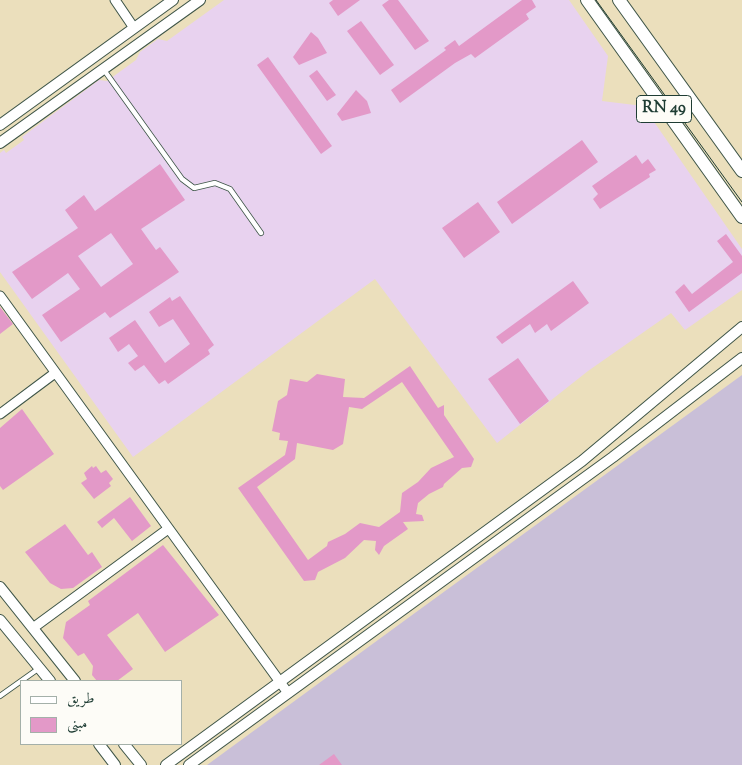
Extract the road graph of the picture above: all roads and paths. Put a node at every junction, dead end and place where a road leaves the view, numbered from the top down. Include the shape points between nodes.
1 (115, 0) edge
2 (200, 0) edge
3 (588, 0) edge
4 (618, 0) edge
5 (172, 1) edge
6 (179, 15) junction
7 (134, 28) junction
8 (103, 69) junction
9 (40, 96) junction
10 (48, 108) junction
11 (0, 125) edge
12 (0, 143) edge
13 (740, 165) edge
14 (742, 217) edge
15 (261, 233) dead end
16 (0, 296) edge
17 (742, 327) edge
18 (742, 358) edge
19 (55, 373) junction
20 (0, 414) edge
21 (548, 486) junction
22 (556, 498) junction
23 (168, 529) junction
24 (472, 542) junction
25 (480, 554) junction
26 (0, 587) edge
27 (0, 620) edge
28 (33, 628) junction
29 (40, 668) junction
30 (23, 680) edge
31 (49, 680) edge
32 (74, 680) edge
33 (280, 681) junction
34 (20, 682) edge
35 (288, 693) junction
36 (0, 696) edge
37 (100, 745) edge
38 (125, 745) edge
39 (138, 762) edge
40 (115, 765) edge
41 (147, 765) edge
42 (166, 765) edge
43 (190, 765) edge

1 - 7 street
2 - 6 street
3 - 14 main road, RN 49
4 - 13 main road, RN 49
5 - 6 street
5 - 7 street
6 - 8 street
7 - 9 street
8 - 10 street
8 - 15 lane via 182,179 194,188 215,184 230,189
9 - 10 street
9 - 11 street
10 - 12 street
16 - 19 street
17 - 21 street
18 - 22 street
19 - 20 street
19 - 23 street
21 - 22 street
21 - 24 street
22 - 25 street
23 - 28 street
23 - 33 street
24 - 25 street
24 - 33 street
25 - 35 street
26 - 28 street
27 - 29 street
28 - 32 street
29 - 30 lane
29 - 31 street
33 - 35 street
33 - 42 street
34 - 36 lane
35 - 43 street
37 - 40 street
38 - 39 street
39 - 41 street

